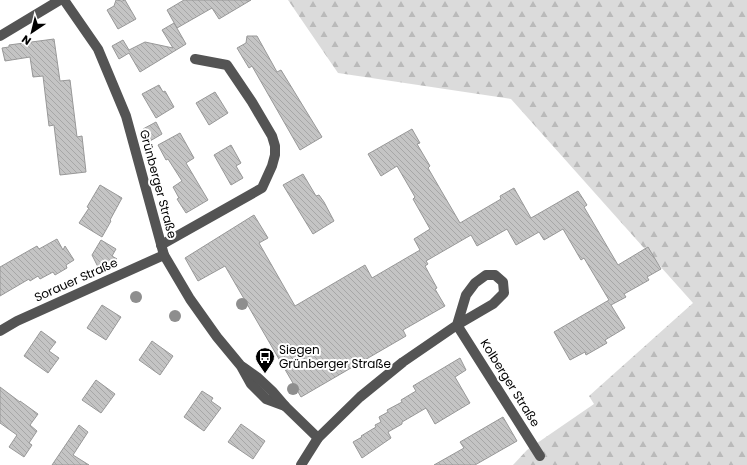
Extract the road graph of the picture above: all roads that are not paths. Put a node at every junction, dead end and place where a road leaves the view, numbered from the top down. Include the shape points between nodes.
1 (60, 0) edge
2 (64, 0) edge
3 (0, 36) edge
4 (195, 59) dead end
5 (161, 245) junction
6 (164, 256) junction
7 (458, 325) junction
8 (0, 331) edge
9 (318, 438) junction
10 (540, 456) dead end
11 (301, 465) edge

1 - 3 street
2 - 5 street, Grünberger Straße via 98,49 126,116
4 - 5 street via 227,65 272,136 275,155 262,188
5 - 6 street, Grünberger Straße
6 - 8 street, Sorauer Straße via 17,321
6 - 9 street, Grünberger Straße via 190,299 241,366 250,384 266,399 285,406
7 - 7 street via 493,304 504,293 503,282 496,275 486,275 475,283 466,295
7 - 9 street via 404,362 360,397
7 - 10 street, Kolberger Straße
9 - 11 street

